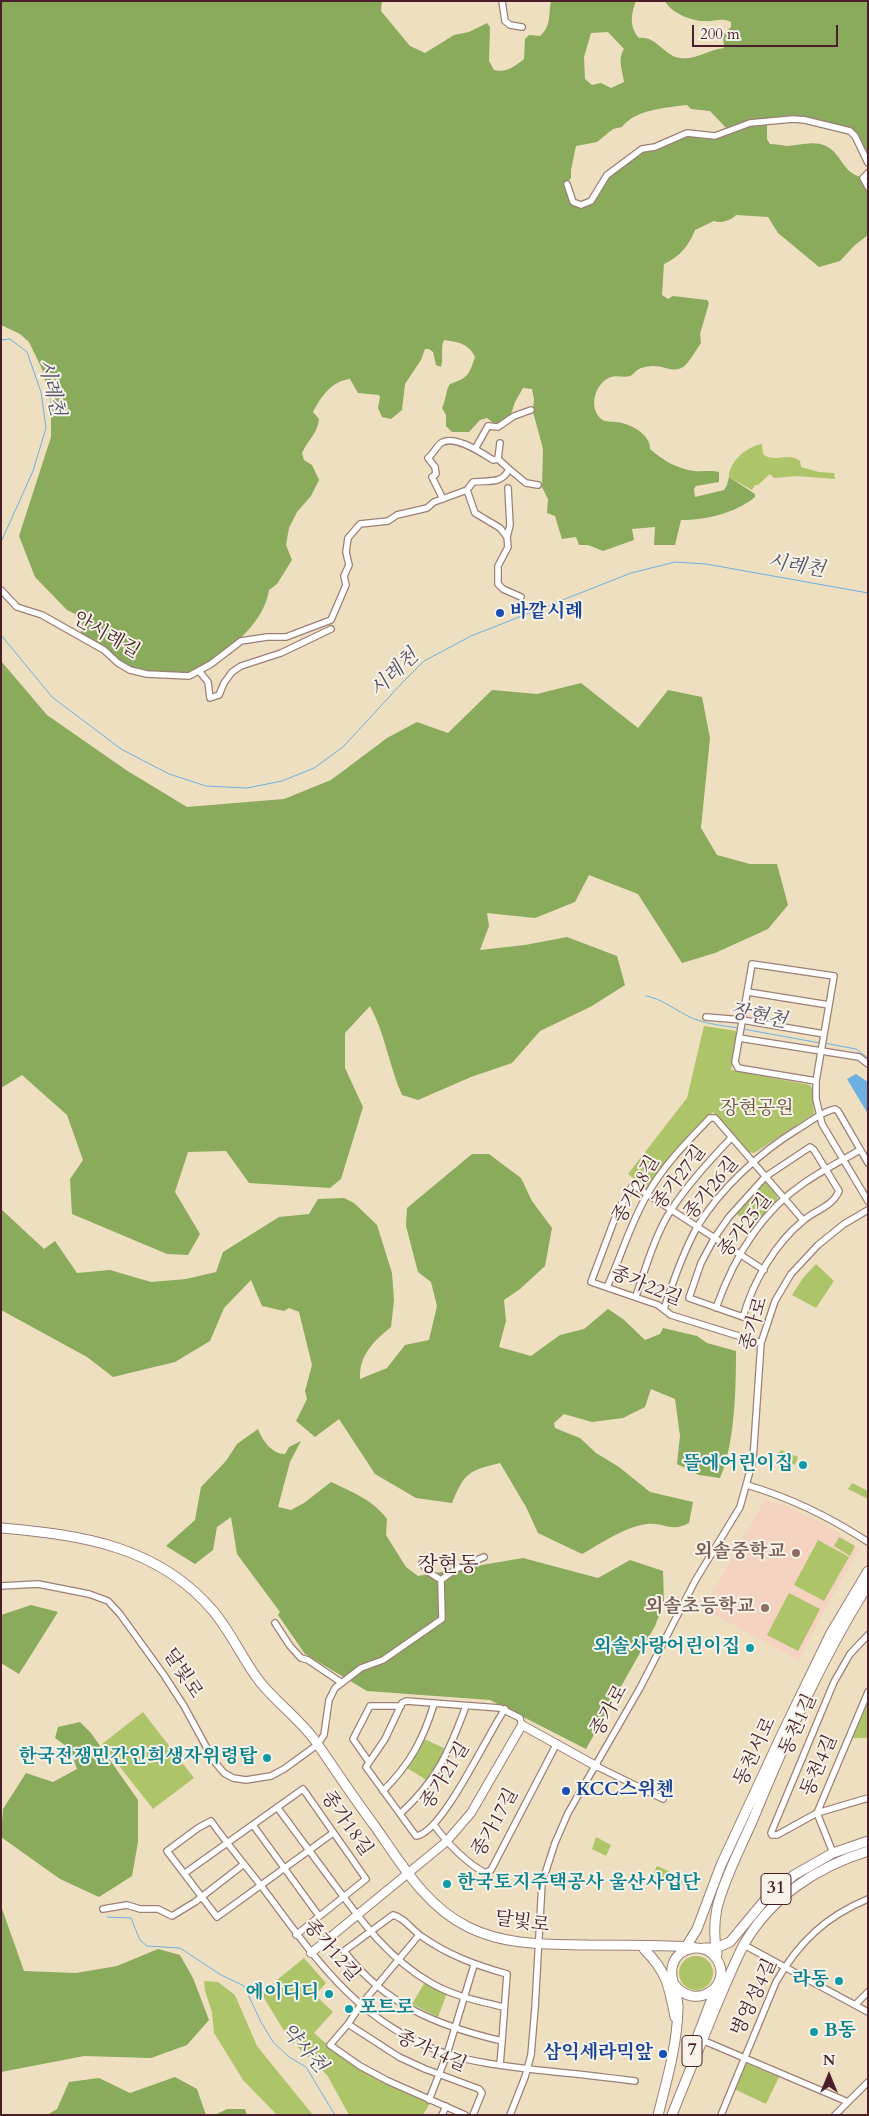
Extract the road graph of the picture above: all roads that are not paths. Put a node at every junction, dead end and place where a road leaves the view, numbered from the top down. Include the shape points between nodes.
1 (502, 1) edge
2 (522, 27) dead end
3 (868, 163) edge
4 (868, 173) edge
5 (567, 184) dead end
6 (868, 187) edge
7 (531, 410) dead end
8 (500, 443) dead end
9 (475, 449) junction
10 (498, 459) junction
11 (510, 469) junction
12 (538, 485) dead end
13 (508, 488) dead end
14 (467, 490) junction
15 (443, 499) junction
16 (507, 537) junction
17 (1, 590) edge
18 (521, 597) dead end
19 (330, 629) dead end
20 (199, 671) junction
21 (748, 992) junction
22 (829, 1005) junction
23 (706, 1016) dead end
24 (742, 1022) junction
25 (739, 1036) junction
26 (824, 1036) junction
27 (822, 1050) junction
28 (868, 1064) edge
29 (816, 1081) junction
30 (819, 1116) junction
31 (731, 1138) junction
32 (860, 1150) junction
33 (843, 1160) junction
34 (753, 1161) junction
35 (868, 1163) edge
36 (825, 1170) junction
37 (765, 1177) junction
38 (647, 1195) junction
39 (783, 1199) junction
40 (868, 1201) edge
41 (670, 1210) junction
42 (868, 1210) edge
43 (803, 1220) junction
44 (698, 1227) junction
45 (715, 1237) junction
46 (739, 1253) junction
47 (764, 1270) junction
48 (607, 1287) junction
49 (636, 1296) junction
50 (716, 1308) junction
51 (664, 1309) junction
52 (761, 1343) junction
53 (748, 1485) junction
54 (1, 1528) edge
55 (868, 1542) edge
56 (484, 1557) dead end
57 (422, 1563) dead end
58 (868, 1571) edge
59 (441, 1580) junction
60 (868, 1585) edge
61 (1, 1586) edge
62 (275, 1623) dead end
63 (868, 1635) edge
64 (342, 1683) junction
65 (868, 1692) edge
66 (401, 1704) junction
67 (434, 1704) junction
68 (466, 1706) junction
69 (505, 1709) junction
70 (522, 1725) junction
71 (557, 1743) junction
72 (317, 1745) junction
73 (369, 1762) junction
74 (596, 1766) junction
75 (383, 1791) junction
76 (868, 1798) edge
77 (663, 1799) dead end
78 (277, 1807) junction
79 (817, 1813) junction
80 (400, 1814) junction
81 (253, 1825) junction
82 (434, 1825) junction
83 (334, 1833) junction
84 (868, 1841) edge
85 (446, 1842) junction
86 (228, 1844) junction
87 (309, 1851) junction
88 (868, 1851) edge
89 (834, 1853) junction
90 (244, 1864) junction
91 (285, 1868) junction
92 (185, 1873) junction
93 (409, 1874) junction
94 (261, 1886) junction
95 (202, 1896) junction
96 (343, 1897) junction
97 (868, 1900) edge
98 (103, 1909) dead end
99 (357, 1915) junction
100 (319, 1916) junction
101 (370, 1932) junction
102 (296, 1935) junction
103 (419, 1935) junction
104 (539, 1944) junction
105 (631, 1945) junction
106 (744, 1945) junction
107 (698, 1948) junction
108 (716, 1948) junction
109 (644, 1949) junction
110 (685, 1949) junction
111 (311, 1953) junction
112 (398, 1960) junction
113 (734, 1964) junction
114 (474, 1965) junction
115 (720, 1966) junction
116 (784, 1967) junction
117 (673, 1981) junction
118 (377, 1985) junction
119 (716, 1987) junction
120 (868, 1992) edge
121 (464, 1997) junction
122 (855, 2005) junction
123 (360, 2006) junction
124 (503, 2007) junction
125 (868, 2012) edge
126 (348, 2024) junction
127 (677, 2027) junction
128 (455, 2029) junction
129 (702, 2040) junction
130 (502, 2041) junction
131 (447, 2054) junction
132 (743, 2058) junction
133 (500, 2066) junction
134 (527, 2069) junction
135 (439, 2074) junction
136 (635, 2081) dead end
137 (868, 2082) edge
138 (430, 2100) junction
139 (848, 2102) junction
140 (446, 2106) junction
141 (442, 2115) edge
142 (465, 2115) edge
143 (473, 2115) edge
144 (510, 2115) edge
145 (658, 2115) edge
146 (671, 2115) edge
147 (721, 2115) edge
148 (835, 2115) edge

1 - 2 street via 505,21
3 - 5 street via 850,131 805,120 786,119 750,123 714,136 687,133 655,147 644,148 607,175 593,198 585,204 573,202
4 - 6 street via 863,178
7 - 9 street via 498,427 488,426
8 - 10 street
9 - 10 street via 493,460
9 - 15 street via 447,441 428,458 435,467 436,474 432,477
10 - 11 street
11 - 12 street via 526,483
11 - 14 street, 안시례길 via 499,480 473,482
13 - 16 street via 510,525
14 - 15 street, 안시례길
14 - 16 street via 475,513 500,528
15 - 20 street, 안시례길 via 388,521 360,524 352,531 346,548 349,565 344,576 346,585 330,620 286,637 242,641
16 - 18 street via 508,547 498,566 498,584
17 - 20 street, 안시례길 via 17,607 42,615 104,650 130,670 178,676 189,676
19 - 20 street via 241,666 224,682 219,695 210,698 208,682
21 - 22 street
21 - 22 street via 752,964 834,976
21 - 24 street
22 - 26 street
23 - 24 street
24 - 25 street
24 - 26 street
25 - 27 street
25 - 29 street via 735,1062 738,1068
26 - 27 street
27 - 28 street via 859,1057
27 - 29 street
29 - 30 street
30 - 32 street via 831,1110 838,1111
30 - 33 street
30 - 34 street, 종가26길
31 - 34 street
31 - 38 street, 종가28길 via 715,1118 710,1118 670,1161
31 - 41 street, 종가27길 via 708,1161
32 - 33 street, 종가25길
32 - 35 street
33 - 36 street, 종가25길
33 - 40 street
34 - 37 street
34 - 44 street, 종가26길 via 722,1194
36 - 37 street, 종가25길 via 810,1148
36 - 39 street, 종가25길
36 - 43 street, 종가25길 via 839,1191 836,1199
37 - 39 street
37 - 45 street, 종가25길
38 - 41 street
38 - 48 street, 종가28길
38 - 48 street, 종가22길 via 633,1185 618,1210 591,1282
39 - 43 street
39 - 46 street, 종가25길
41 - 44 street
41 - 49 street, 종가27길
42 - 52 street, 종가로 via 831,1234 791,1274 775,1301
43 - 47 street, 종가25길
44 - 45 street
44 - 51 street, 종가26길 via 674,1277
45 - 46 street
45 - 50 street, 종가25길 via 701,1263 690,1298
46 - 47 street
46 - 50 street, 종가25길
47 - 50 street, 종가25길 via 750,1295 743,1317
48 - 49 street, 종가22길
49 - 51 street, 종가22길
51 - 52 street, 종가22길 via 671,1315
52 - 53 street, 종가로 via 755,1444
53 - 55 street via 809,1507
53 - 74 street, 종가로 via 734,1518 695,1581
54 - 72 main road, 달빛로 via 102,1543 133,1553 176,1575 214,1612 264,1687
56 - 59 street via 456,1569
57 - 59 street via 427,1571
58 - 110 main road, 동천서로 via 831,1633 721,1865 697,1929
59 - 64 street via 442,1619 383,1660 361,1668
60 - 108 main road, 동천서로 via 823,1664 745,1838 718,1906
61 - 72 street, 달빛로 via 38,1584 108,1601 164,1675 214,1761 233,1778 246,1780 270,1776 284,1770
62 - 64 street via 301,1658
63 - 79 street, 동천1길 via 850,1654 834,1682 771,1829 772,1835 777,1836
64 - 72 street via 331,1693 324,1735
65 - 79 street, 동천4길
66 - 67 street
66 - 73 street via 385,1739
66 - 73 street via 370,1706 353,1739
67 - 68 street
67 - 75 street, 종가21길 via 416,1750
68 - 69 street
68 - 80 street, 종가21길 via 436,1774
69 - 70 street via 520,1718
69 - 82 street, 종가21길 via 455,1797
70 - 71 street
70 - 85 street, 종가17길 via 471,1813
71 - 74 street
71 - 85 street, 종가17길 via 491,1870 485,1874
72 - 93 main road, 달빛로
73 - 75 street, 종가21길 via 366,1767
74 - 77 street, 종가로
74 - 104 street, 종가로 via 568,1813 547,1867 542,1883
75 - 80 street, 종가21길
76 - 79 street
78 - 81 street, 종가18길
78 - 83 street, 종가18길 via 303,1789
78 - 87 street
79 - 89 street, 동천4길
80 - 82 street, 종가21길 via 416,1836
81 - 86 street, 종가18길
81 - 91 street
82 - 85 street
83 - 87 street
83 - 96 street, 종가18길 via 366,1879
84 - 89 main road, 31
85 - 93 street, 종가17길
86 - 90 street, 종가12길
86 - 92 street
86 - 92 street, 종가12길 via 211,1821 198,1828 167,1851
87 - 91 street
87 - 96 street
88 - 106 main road, 31 via 830,1865 800,1883 772,1908
89 - 108 main road, 31 via 781,1884 736,1936
90 - 94 street, 종가12길
90 - 95 street
91 - 94 street
91 - 100 street
92 - 95 street
93 - 99 street, 종가17길
93 - 104 main road, 달빛로 via 435,1905 467,1927 502,1940
94 - 95 street via 217,1917
94 - 102 street, 종가12길
95 - 98 street via 172,1916 158,1909 127,1905
96 - 99 street
96 - 100 street, 종가18길
97 - 116 street, 병영성4길 via 822,1924
99 - 101 street
99 - 111 street, 종가17길
100 - 102 street, 종가18길
101 - 103 street via 393,1915 400,1916
101 - 112 street
101 - 118 street via 344,1951
102 - 111 street, 종가12길
103 - 112 street
103 - 114 street via 450,1955
104 - 105 main road, 달빛로
104 - 134 street, 종가로 via 536,2008
105 - 109 main road, 달빛로
105 - 110 main road, 달빛로
106 - 113 main road, 31
106 - 116 street
107 - 108 main road
107 - 110 main road
107 - 115 main road via 712,1954
108 - 115 main road, 동천서로
109 - 117 main road, 달빛로 via 662,1960
109 - 127 main road via 667,1980
110 - 117 main road via 673,1962
111 - 123 street, 종가12길
112 - 118 street
112 - 121 street via 432,1983
113 - 119 main road
113 - 129 main road, 31
114 - 121 street
114 - 124 street via 507,1974
115 - 119 main road via 720,1980
116 - 122 street
116 - 132 street, 병영성4길
117 - 119 main road via 684,1994 698,1997 705,1996
117 - 127 main road via 678,2006
118 - 123 street
118 - 128 street via 410,2009
119 - 146 main road, 7
120 - 122 street
121 - 124 street
121 - 128 street
122 - 125 street
123 - 126 street
123 - 131 street, 종가12길 via 393,2029
124 - 130 street
126 - 135 street, 종가14길 via 399,2057
126 - 138 street via 330,2045 360,2066
127 - 145 main road
128 - 130 street
128 - 131 street
129 - 132 street
129 - 146 main road, 31
130 - 133 street
131 - 133 street, 종가12길
131 - 135 street
132 - 139 street
132 - 147 street, 병영성4길
133 - 134 street, 종가12길
134 - 136 street
134 - 144 street, 종가로
135 - 138 street
135 - 143 street, 종가14길 via 479,2089 482,2093
137 - 139 street
138 - 140 street
139 - 148 street
140 - 141 street
140 - 142 street

